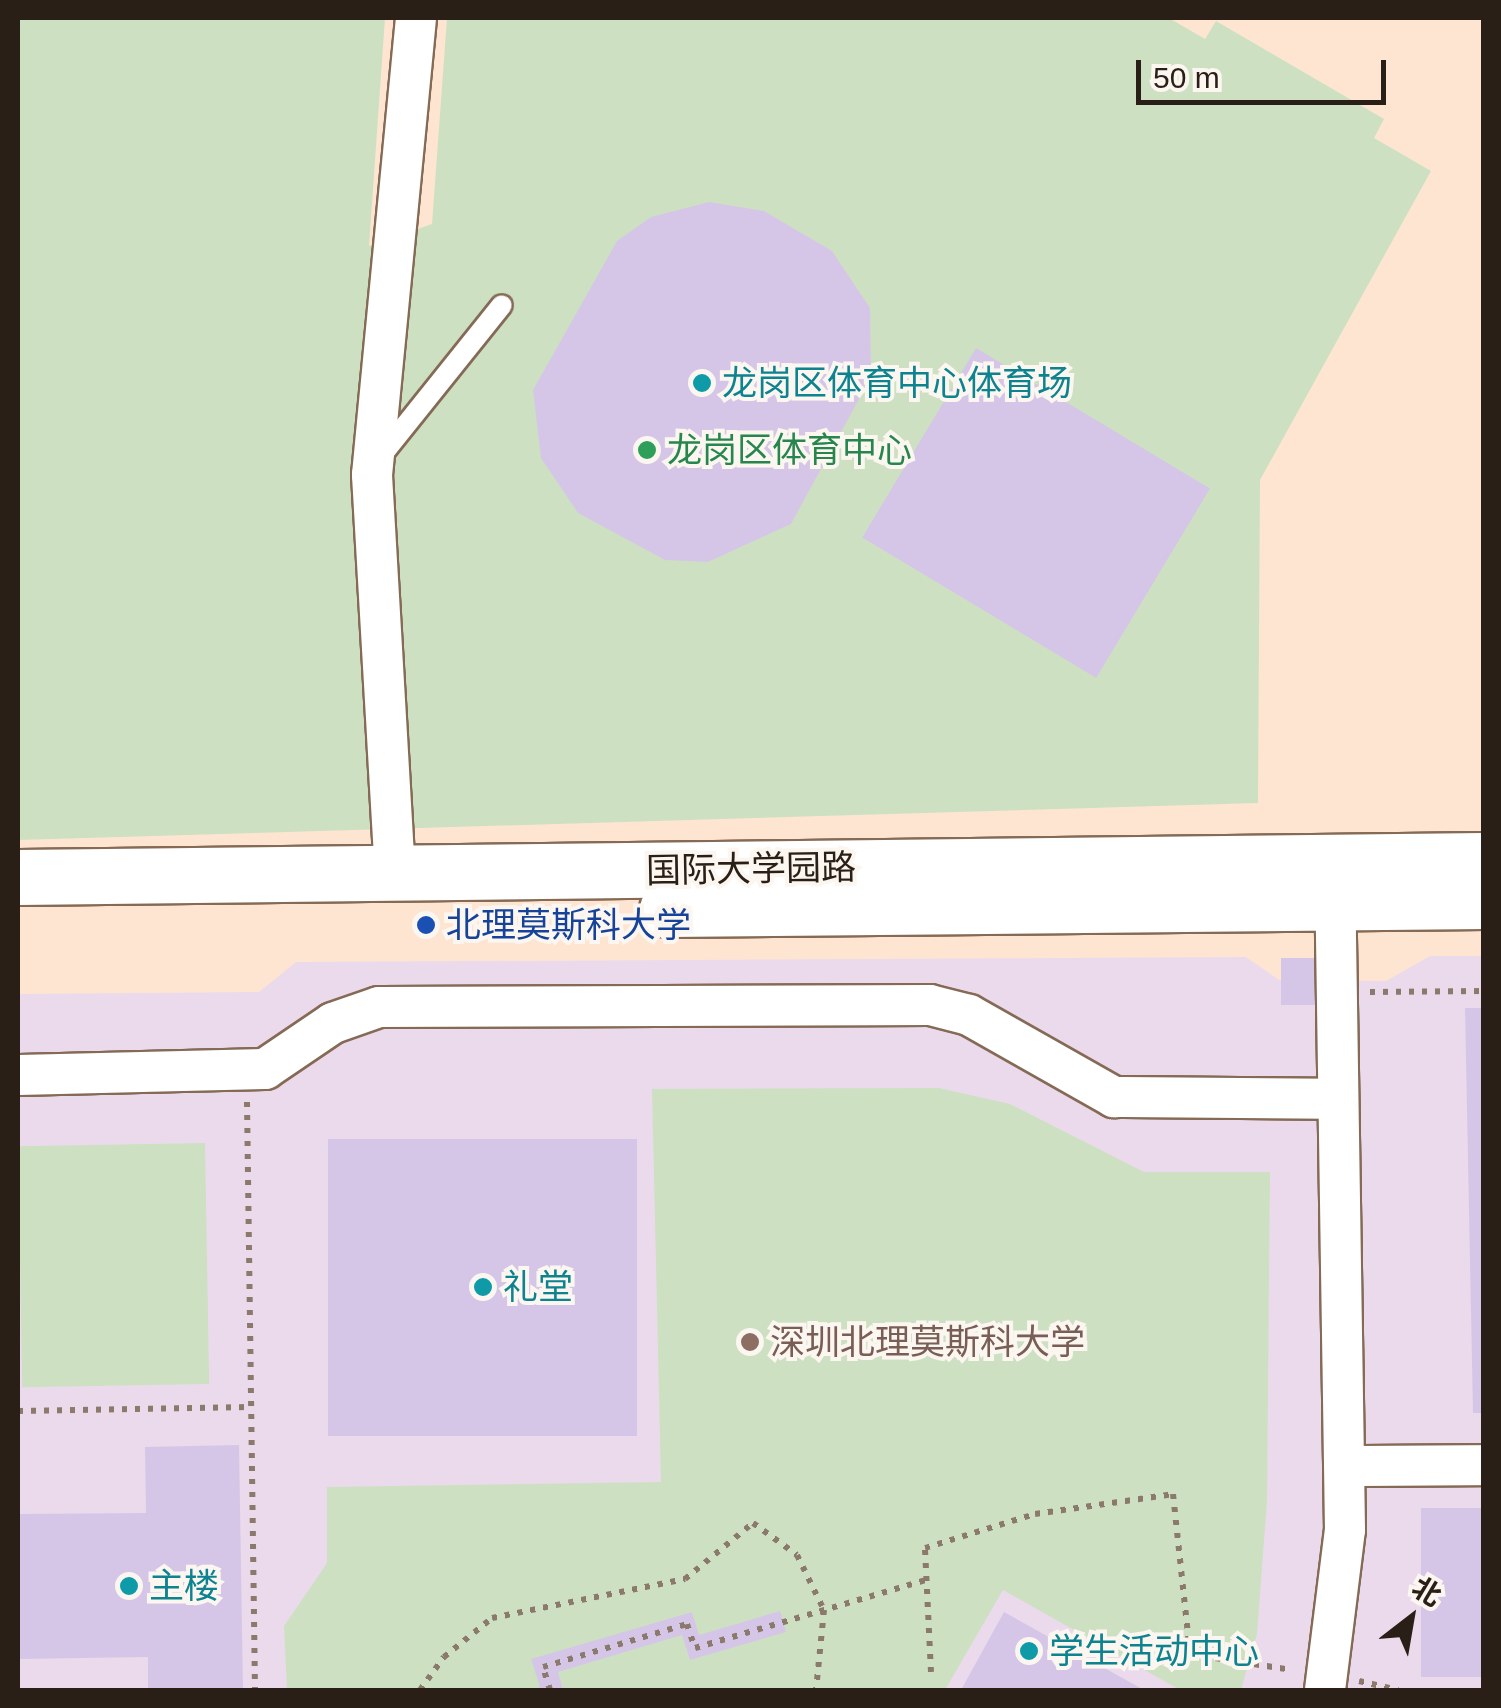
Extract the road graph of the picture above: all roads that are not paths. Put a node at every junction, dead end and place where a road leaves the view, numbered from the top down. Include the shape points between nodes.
1 (416, 18) edge
2 (502, 305) dead end
3 (372, 475) junction
4 (1484, 860) edge
5 (395, 874) junction
6 (18, 878) edge
7 (1335, 882) junction
8 (1484, 900) edge
9 (18, 915) edge
10 (18, 1075) edge
11 (1337, 1099) junction
12 (1484, 1464) edge
13 (1345, 1466) junction
14 (1327, 1683) edge

1 - 3 street
2 - 3 lane
3 - 5 street
4 - 7 street, 国际大学园路
5 - 6 street, 国际大学园路
5 - 7 street, 国际大学园路
7 - 8 street, 国际大学园路
7 - 9 street, 国际大学园路
7 - 11 street
10 - 11 street via 246,1072 379,1008 930,1006 969,1015 1114,1097
11 - 13 street
12 - 13 street
13 - 14 street

